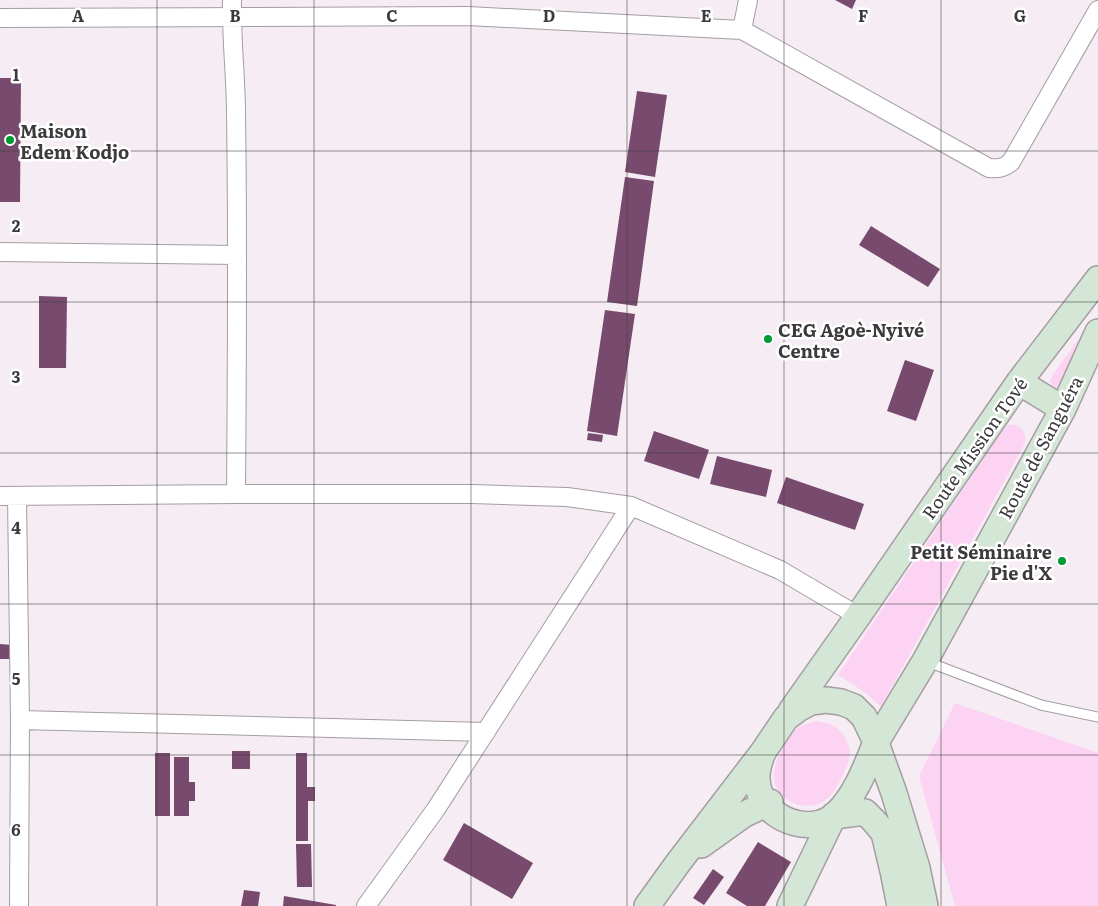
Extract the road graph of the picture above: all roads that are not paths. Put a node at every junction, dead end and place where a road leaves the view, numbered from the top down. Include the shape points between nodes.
1 (748, 0) edge
2 (232, 8) edge
3 (1098, 10) edge
4 (0, 18) edge
5 (742, 30) junction
6 (0, 252) edge
7 (237, 255) junction
8 (1098, 279) edge
9 (1098, 332) edge
10 (1019, 382) junction
11 (1063, 409) junction
12 (236, 494) junction
13 (8, 496) edge
14 (631, 506) junction
15 (858, 616) junction
16 (925, 660) junction
17 (1098, 717) edge
18 (786, 718) junction
19 (20, 720) junction
20 (486, 732) junction
21 (876, 742) junction
22 (763, 752) junction
23 (770, 809) junction
24 (834, 816) junction
25 (796, 824) junction
26 (678, 864) junction
27 (20, 906) edge
28 (366, 906) edge
29 (647, 906) edge
30 (789, 906) edge
31 (900, 906) edge
32 (925, 906) edge

1 - 5 street
2 - 4 street
2 - 5 street
2 - 7 street
3 - 5 street via 1011,162 997,169 989,168
6 - 7 street
7 - 12 street
8 - 10 street, Route Mission Tové
9 - 11 street, Route de Sanguéra
10 - 11 street
10 - 15 street, Route Mission Tové
11 - 16 street, Route de Sanguéra
12 - 13 street
12 - 14 street via 472,494 567,497
13 - 19 street
14 - 15 street via 780,570
14 - 20 street
15 - 18 street, Route Mission Tové
16 - 17 lane via 1041,705
16 - 21 street, Route de Sanguéra
18 - 21 street via 811,702 840,702 854,706
18 - 22 street, Route Mission Tové
19 - 20 street
19 - 27 street
20 - 28 street via 436,809
21 - 24 street, Route de Sanguéra via 849,799
21 - 32 street via 917,868
22 - 23 street via 757,782
22 - 26 street
23 - 25 street
23 - 26 street via 770,802 743,815
24 - 25 street via 812,824
24 - 30 street
24 - 31 street via 865,812 884,833
25 - 30 street via 809,826
26 - 29 street

